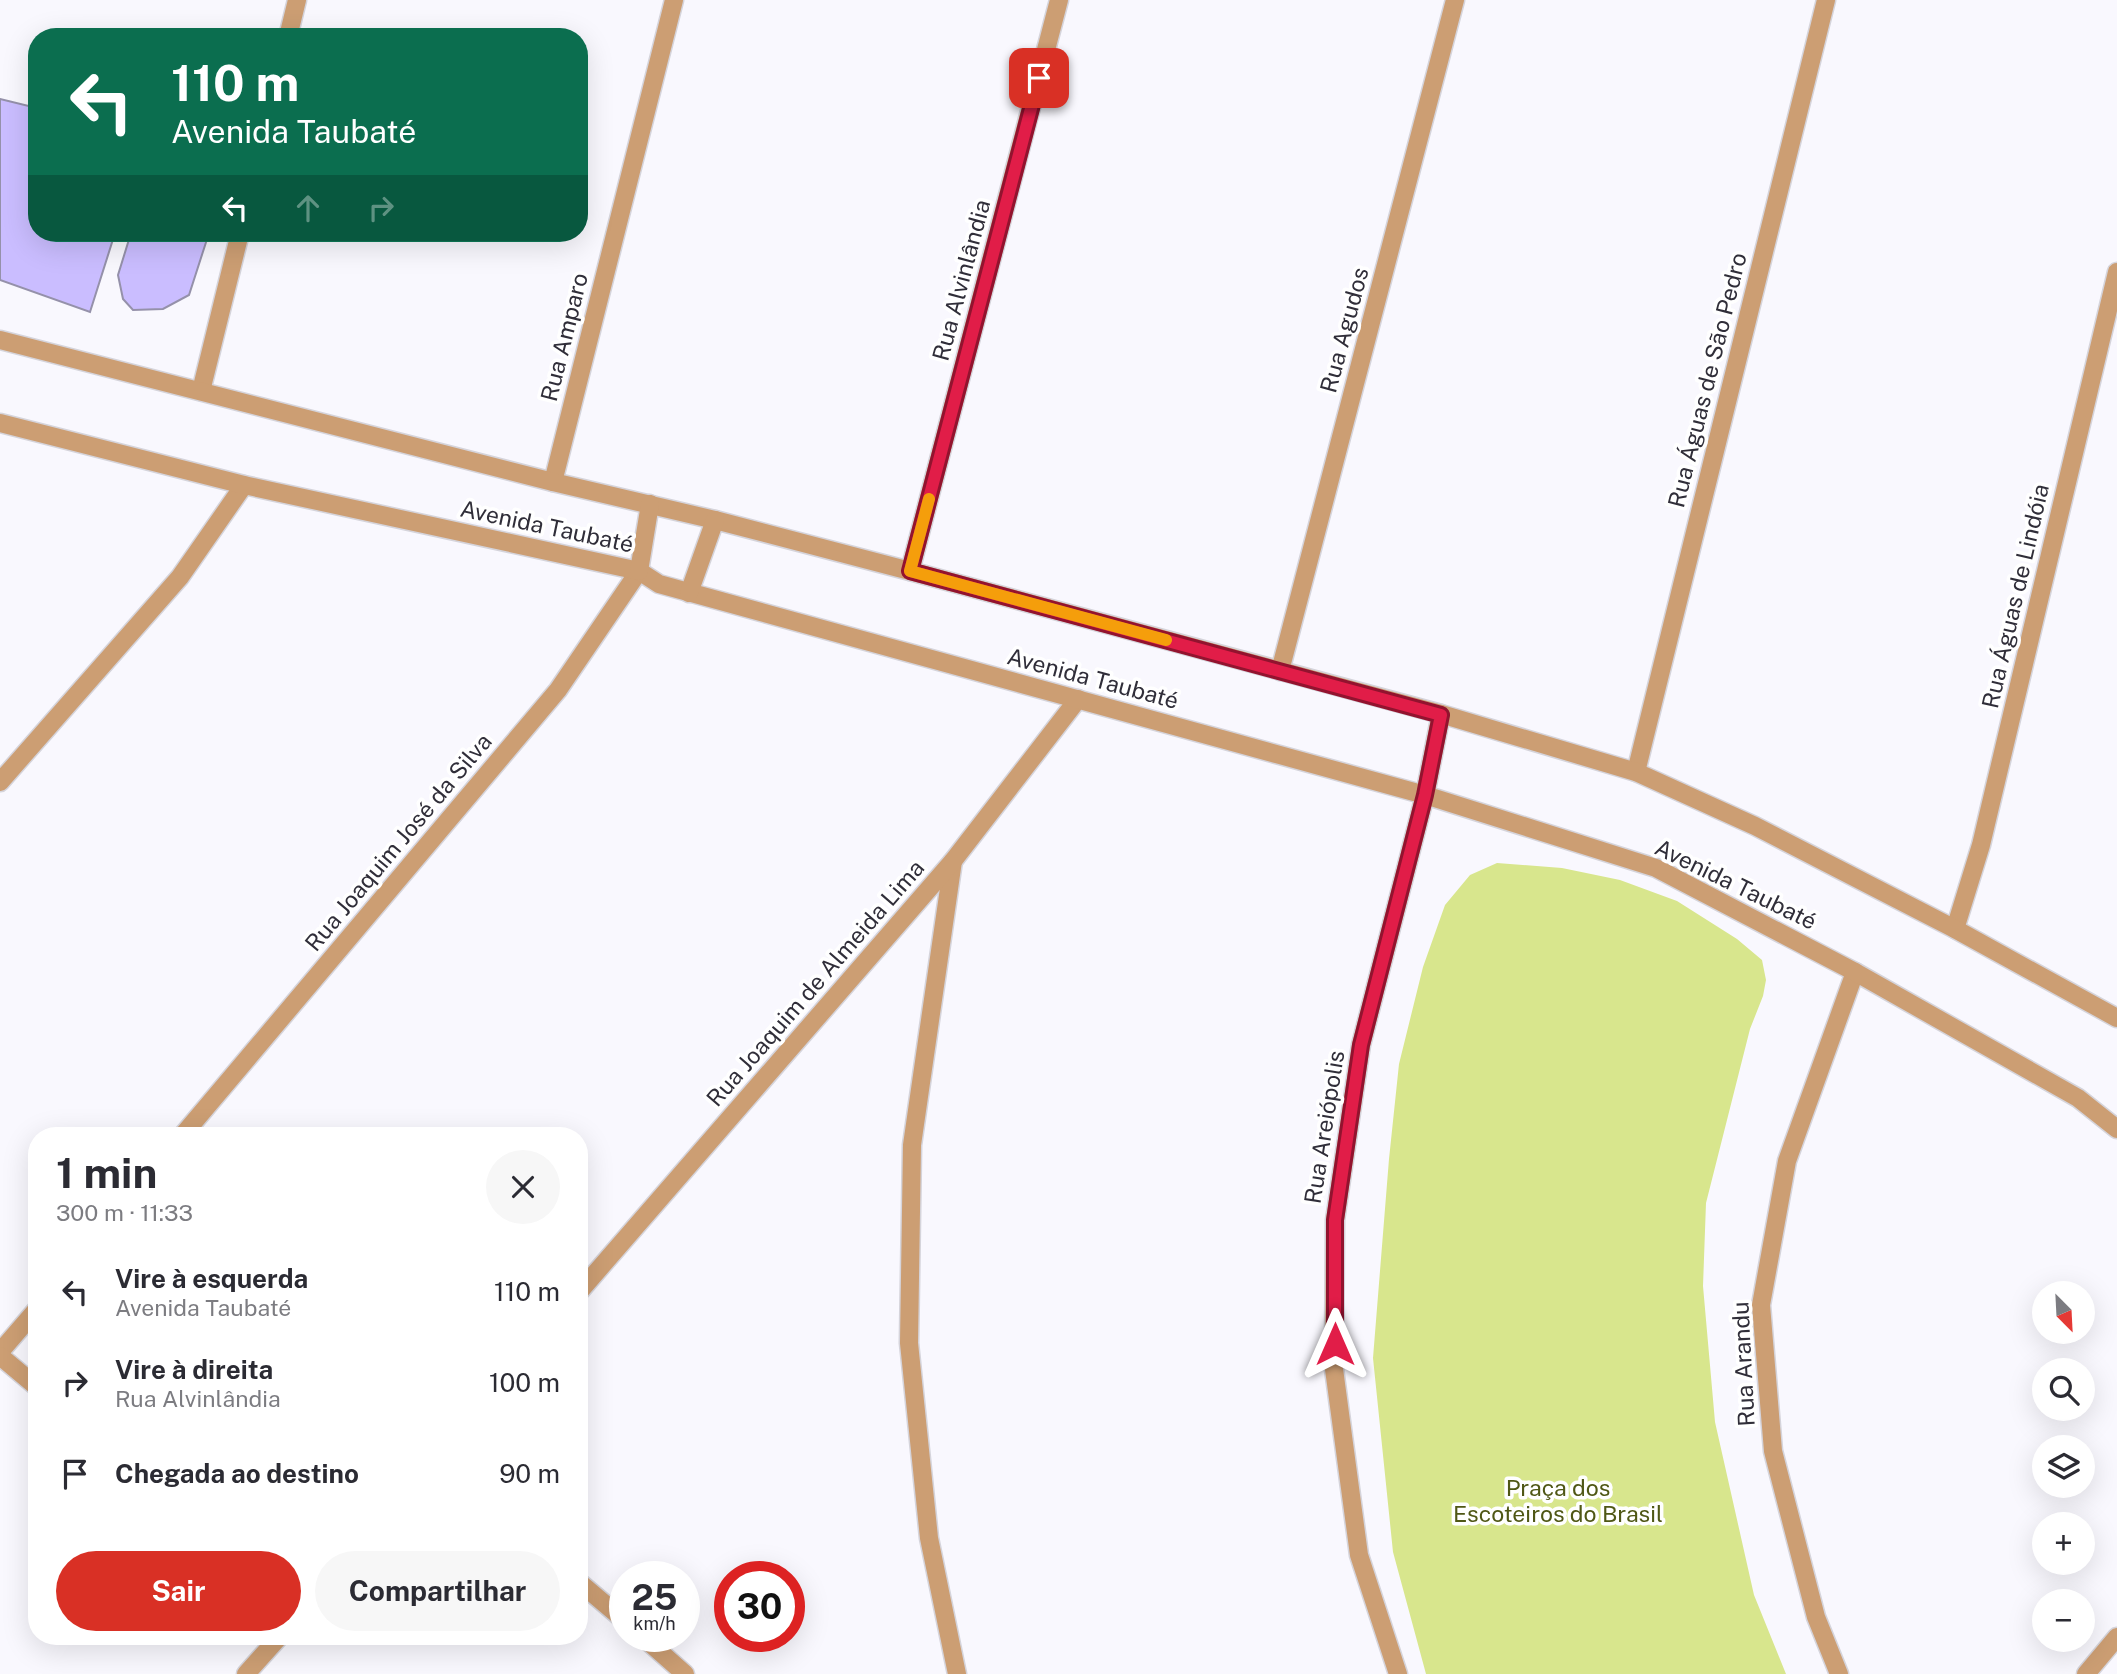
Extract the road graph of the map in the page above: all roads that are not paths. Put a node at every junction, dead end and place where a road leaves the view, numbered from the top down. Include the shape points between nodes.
1 (297, 0) edge
2 (674, 0) edge
3 (1059, 0) edge
4 (1455, 0) edge
5 (1826, 0) edge
6 (290, 28) edge
7 (238, 242) edge
8 (2117, 272) edge
9 (0, 340) edge
10 (201, 391) junction
11 (0, 423) edge
12 (553, 482) junction
13 (244, 485) junction
14 (650, 504) junction
15 (715, 520) junction
16 (639, 571) junction
17 (910, 571) junction
18 (689, 593) junction
19 (1280, 671) junction
20 (1078, 699) junction
21 (1441, 715) junction
22 (1636, 772) junction
23 (0, 782) edge
24 (1425, 795) junction
25 (953, 862) junction
26 (1955, 929) junction
27 (1855, 972) junction
28 (2117, 1018) edge
29 (190, 1127) edge
30 (2117, 1129) edge
31 (588, 1282) edge
32 (28, 1320) edge
33 (0, 1354) edge
34 (28, 1379) edge
35 (588, 1590) edge
36 (609, 1607) edge
37 (2117, 1637) edge
38 (272, 1645) edge
39 (660, 1652) edge
40 (246, 1674) edge
41 (685, 1674) edge
42 (957, 1674) edge
43 (1398, 1674) edge
44 (1839, 1674) edge
45 (2086, 1674) edge

1 - 6 street
2 - 12 street, Rua Amparo
3 - 17 street, Rua Alvinlândia
4 - 19 street, Rua Agudos
5 - 22 street, Rua Águas de São Pedro
7 - 10 street
8 - 26 street, Rua Águas de Lindóia via 1981,845
9 - 10 street, Avenida Taubaté
10 - 12 street, Avenida Taubaté
11 - 13 street, Avenida Taubaté
12 - 14 street, Avenida Taubaté
13 - 16 street, Avenida Taubaté
13 - 23 street via 180,577
14 - 15 street, Avenida Taubaté
14 - 16 street
15 - 17 street, Avenida Taubaté
15 - 18 street
16 - 18 street, Avenida Taubaté via 659,584
16 - 29 street, Rua Joaquim José da Silva via 558,690
17 - 19 street, Avenida Taubaté
18 - 20 street, Avenida Taubaté
19 - 21 street, Avenida Taubaté
20 - 24 street, Avenida Taubaté
20 - 25 street, Rua Joaquim de Almeida Lima
21 - 22 street, Avenida Taubaté
21 - 24 street, Rua Areiópolis
22 - 26 street, Avenida Taubaté via 1755,826
24 - 27 street, Avenida Taubaté via 1656,869
24 - 43 street, Rua Areiópolis via 1361,1045 1335,1220 1334,1369 1359,1555
25 - 31 street, Rua Joaquim de Almeida Lima
25 - 42 street via 912,1145 909,1343 929,1538
26 - 28 street, Avenida Taubaté
27 - 30 street, Avenida Taubaté via 2078,1098
27 - 44 street, Rua Arandu via 1787,1161 1761,1305 1773,1451 1816,1617
32 - 33 street
33 - 34 street
35 - 36 street
37 - 45 street
38 - 40 street
39 - 41 street

